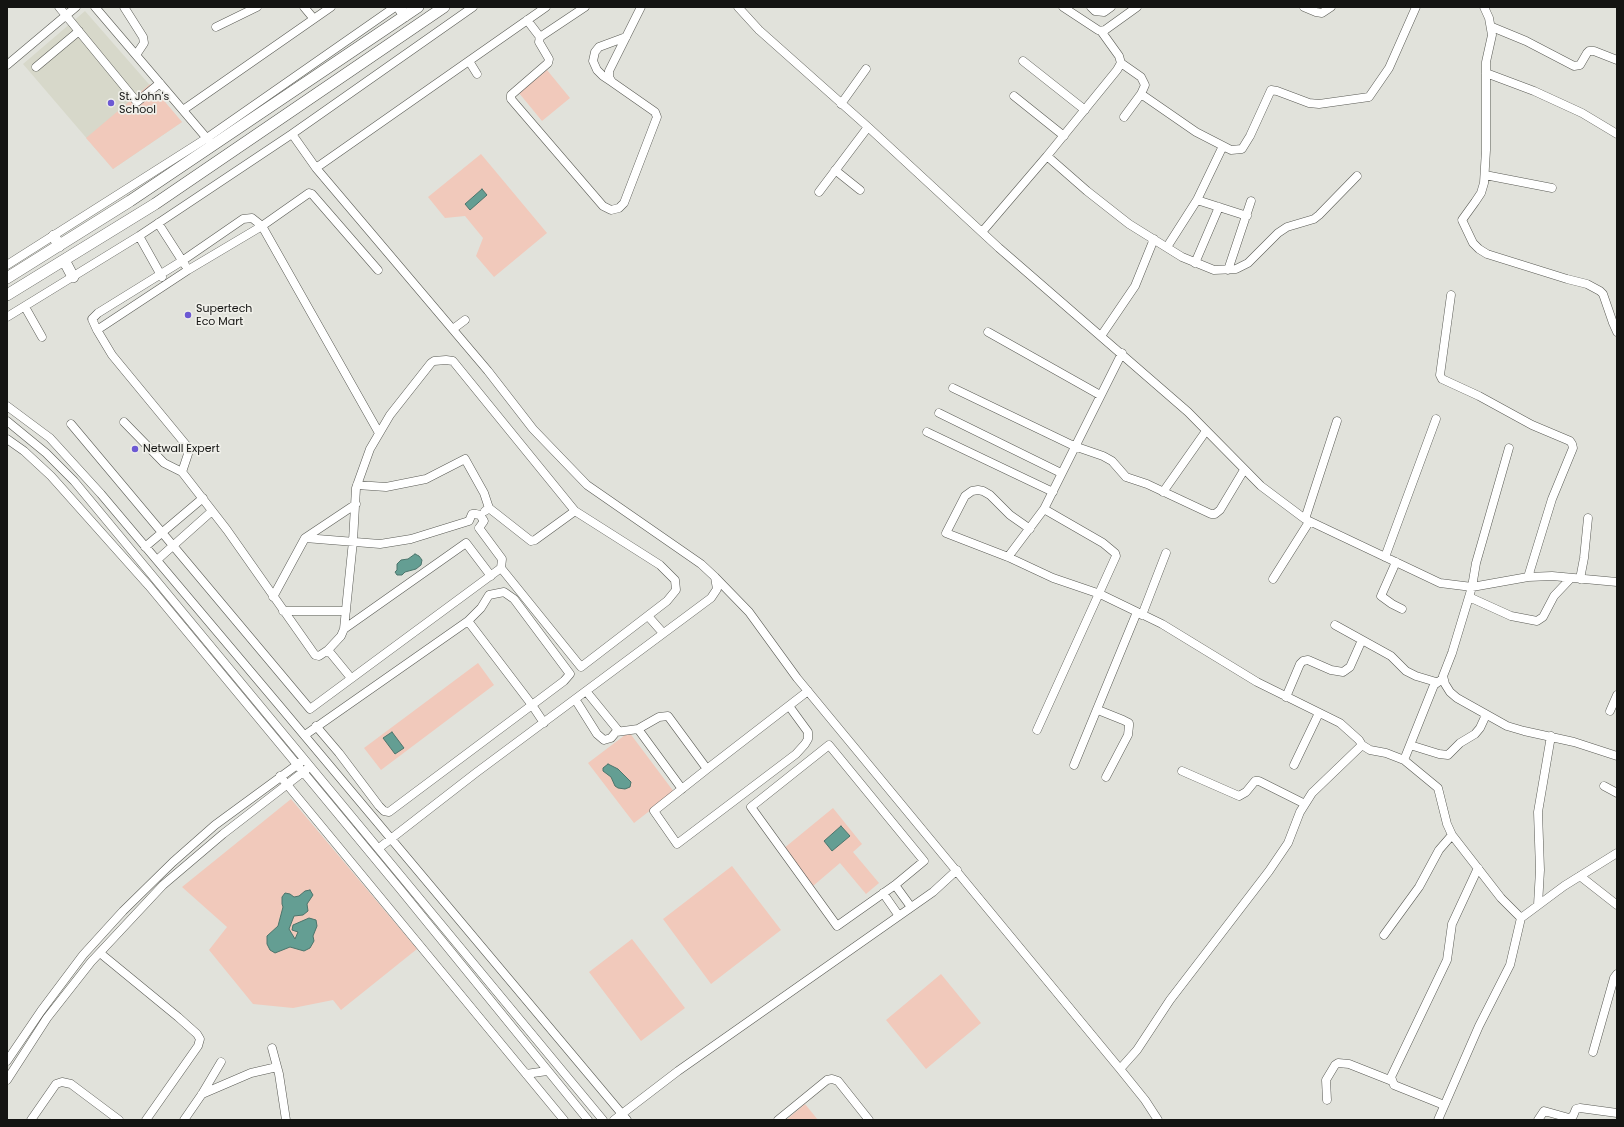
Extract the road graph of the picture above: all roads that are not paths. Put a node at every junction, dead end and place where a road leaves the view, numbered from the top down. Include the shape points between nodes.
1 (59, 7) edge
2 (76, 7) edge
3 (95, 7) edge
4 (124, 7) edge
5 (257, 7) edge
6 (304, 7) edge
7 (331, 7) edge
8 (395, 7) edge
9 (418, 7) edge
10 (444, 7) edge
11 (473, 7) edge
12 (546, 7) edge
13 (585, 7) edge
14 (641, 7) edge
15 (738, 7) edge
16 (1063, 7) edge
17 (1091, 7) edge
18 (1111, 7) edge
19 (1137, 7) edge
20 (1304, 7) edge
21 (1331, 7) edge
22 (1416, 7) edge
23 (1484, 7) edge
24 (402, 11) edge
25 (66, 16) junction
26 (314, 18) junction
27 (527, 20) junction
28 (216, 27) dead end
29 (1492, 27) junction
30 (79, 31) junction
31 (1101, 31) junction
32 (540, 37) junction
33 (626, 37) junction
34 (136, 55) junction
35 (1617, 60) edge
36 (469, 61) junction
37 (1023, 61) dead end
38 (1121, 64) junction
39 (7, 65) edge
40 (36, 67) dead end
41 (866, 70) dead end
42 (1486, 73) junction
43 (477, 74) dead end
44 (612, 82) junction
45 (160, 83) junction
46 (1141, 94) junction
47 (1014, 96) dead end
48 (841, 104) junction
49 (183, 110) junction
50 (1085, 110) junction
51 (1124, 117) dead end
52 (868, 127) junction
53 (292, 134) junction
54 (1617, 134) edge
55 (1064, 136) junction
56 (210, 142) junction
57 (1223, 146) junction
58 (1047, 156) junction
59 (316, 168) junction
60 (835, 170) junction
61 (1485, 175) junction
62 (1357, 176) dead end
63 (1552, 188) dead end
64 (860, 190) dead end
65 (819, 192) dead end
66 (1197, 200) junction
67 (1251, 201) dead end
68 (1219, 207) junction
69 (1246, 216) junction
70 (158, 223) junction
71 (262, 226) junction
72 (982, 232) junction
73 (139, 236) junction
74 (1154, 238) junction
75 (56, 241) junction
76 (1168, 247) junction
77 (64, 260) junction
78 (182, 261) junction
79 (1195, 263) junction
80 (7, 265) edge
81 (188, 270) junction
82 (378, 270) dead end
83 (1228, 270) junction
84 (160, 274) junction
85 (73, 277) junction
86 (7, 278) edge
87 (166, 284) junction
88 (1451, 295) dead end
89 (7, 296) edge
90 (25, 307) junction
91 (7, 317) edge
92 (465, 320) dead end
93 (453, 329) junction
94 (97, 330) junction
95 (988, 332) dead end
96 (1617, 332) edge
97 (1101, 336) junction
98 (42, 337) dead end
99 (1122, 353) junction
100 (953, 388) dead end
101 (1100, 395) junction
102 (7, 406) edge
103 (939, 413) dead end
104 (1436, 419) dead end
105 (7, 421) edge
106 (1337, 421) dead end
107 (124, 422) dead end
108 (71, 424) dead end
109 (1206, 430) junction
110 (927, 432) dead end
111 (379, 433) junction
112 (7, 438) edge
113 (50, 438) junction
114 (1074, 446) junction
115 (1509, 448) dead end
116 (41, 449) junction
117 (1244, 470) junction
118 (182, 472) junction
119 (1061, 473) junction
120 (357, 485) junction
121 (1053, 492) junction
122 (1163, 492) junction
123 (203, 498) junction
124 (356, 504) junction
125 (489, 508) junction
126 (1044, 508) junction
127 (575, 510) junction
128 (212, 511) junction
129 (480, 515) junction
130 (1588, 518) dead end
131 (468, 521) junction
132 (1307, 521) junction
133 (479, 528) junction
134 (1030, 529) junction
135 (162, 532) junction
136 (305, 538) junction
137 (353, 541) junction
138 (173, 545) junction
139 (145, 547) junction
140 (1166, 553) dead end
141 (1008, 557) junction
142 (1385, 557) junction
143 (157, 560) junction
144 (1396, 562) junction
145 (501, 568) junction
146 (491, 576) junction
147 (715, 577) junction
148 (1528, 577) junction
149 (1571, 578) junction
150 (1273, 579) dead end
151 (1580, 579) junction
152 (1617, 582) edge
153 (1472, 587) junction
154 (1100, 594) junction
155 (273, 597) junction
156 (1469, 597) junction
157 (1402, 609) dead end
158 (283, 611) junction
159 (346, 611) junction
160 (1140, 614) junction
161 (648, 616) junction
162 (468, 621) junction
163 (1335, 625) dead end
164 (344, 629) junction
165 (663, 633) junction
166 (1362, 640) junction
167 (328, 650) junction
168 (351, 678) junction
169 (1440, 681) junction
170 (586, 690) junction
171 (808, 691) junction
172 (1617, 695) edge
173 (1286, 697) junction
174 (575, 699) junction
175 (532, 705) junction
176 (789, 706) junction
177 (1098, 710) junction
178 (1610, 711) dead end
179 (1319, 713) junction
180 (1486, 715) junction
181 (544, 723) junction
182 (316, 726) junction
183 (638, 729) junction
184 (1037, 730) dead end
185 (616, 732) junction
186 (305, 735) junction
187 (1551, 736) junction
188 (1362, 744) junction
189 (1410, 745) junction
190 (1617, 756) edge
191 (305, 759) junction
192 (1404, 760) junction
193 (297, 765) junction
194 (348, 765) junction
195 (1074, 765) dead end
196 (1294, 765) dead end
197 (311, 766) junction
198 (707, 769) junction
199 (1182, 771) dead end
200 (304, 772) junction
201 (337, 774) junction
202 (280, 776) junction
203 (1106, 777) dead end
204 (288, 784) junction
205 (1604, 786) dead end
206 (682, 789) junction
207 (1617, 793) edge
208 (1305, 804) junction
209 (1452, 835) junction
210 (391, 838) junction
211 (379, 848) junction
212 (1617, 853) edge
213 (1478, 868) junction
214 (957, 870) junction
215 (1580, 876) junction
216 (895, 885) junction
217 (883, 893) junction
218 (1538, 904) junction
219 (1617, 905) edge
220 (912, 907) junction
221 (899, 916) junction
222 (1521, 918) junction
223 (1384, 935) dead end
224 (100, 953) junction
225 (1617, 974) edge
226 (272, 1048) dead end
227 (1594, 1052) dead end
228 (7, 1062) edge
229 (221, 1062) dead end
230 (277, 1067) junction
231 (1120, 1068) junction
232 (547, 1070) junction
233 (531, 1073) junction
234 (7, 1080) edge
235 (1392, 1081) junction
236 (202, 1094) junction
237 (1326, 1100) dead end
238 (1444, 1105) junction
239 (1617, 1113) edge
240 (624, 1117) edge
241 (31, 1120) edge
242 (119, 1120) edge
243 (146, 1120) edge
244 (184, 1120) edge
245 (286, 1120) edge
246 (564, 1120) edge
247 (588, 1120) edge
248 (603, 1120) edge
249 (614, 1120) edge
250 (778, 1120) edge
251 (869, 1120) edge
252 (1158, 1120) edge
253 (1438, 1120) edge
254 (1538, 1120) edge

1 - 25 street
2 - 25 street
3 - 34 street
4 - 34 street via 143,37 144,43
5 - 28 street
6 - 26 street
7 - 26 street
8 - 56 street
9 - 24 main road
10 - 77 main road via 154,204
11 - 53 street
12 - 27 street
13 - 32 street
14 - 33 street
15 - 48 street via 759,30
16 - 31 street
17 - 18 street via 1099,12
19 - 31 street
20 - 21 street via 1316,12
22 - 57 street via 1389,68 1369,97 1319,104 1271,90 1242,149 1231,150
23 - 29 street
24 - 56 main road
25 - 30 street
25 - 39 street
26 - 49 street
27 - 32 street
27 - 36 street
29 - 35 street via 1574,66 1580,65 1590,51
29 - 42 street
30 - 40 street
30 - 45 street via 137,102
31 - 38 street via 1119,56
32 - 44 street via 539,42 550,59 511,95 511,99 603,206 611,210 619,208 624,203 657,117 655,112
33 - 44 street via 609,71
33 - 44 street via 599,47 594,52 593,61 597,70
34 - 45 street
36 - 43 street
36 - 59 street
37 - 50 street
38 - 46 street via 1144,81
38 - 50 street
41 - 48 street
42 - 54 street via 1582,113
42 - 61 street
45 - 49 street
46 - 51 street
46 - 57 street via 1196,132
47 - 55 street
48 - 52 street
49 - 56 street
50 - 55 street
52 - 60 street
52 - 72 street
53 - 59 street
53 - 70 street
55 - 58 street
56 - 75 main road via 130,201
57 - 66 street
58 - 72 street
58 - 74 street via 1129,224
59 - 93 street
60 - 64 street
60 - 65 street
61 - 63 street
61 - 96 street via 1481,193 1462,220 1478,249 1597,289 1603,294
62 - 83 street via 1314,219 1287,227 1248,263
66 - 68 street
66 - 76 street
67 - 69 street
68 - 69 street
68 - 79 street
69 - 83 street
70 - 73 street
70 - 78 street
71 - 78 street via 252,218 243,219
71 - 81 street
71 - 82 street via 311,193
71 - 111 street
72 - 97 street
73 - 84 street
73 - 85 street
74 - 76 street
74 - 97 street via 1136,286
75 - 80 street
75 - 86 main road
76 - 79 street
77 - 85 main road
77 - 89 main road
78 - 81 street
78 - 84 street
79 - 83 street via 1214,270
81 - 87 street
84 - 87 street
84 - 94 street via 98,313 92,320
85 - 90 street
87 - 94 street
88 - 148 street via 1440,375 1442,379 1572,444 1573,448 1552,499
90 - 91 street
90 - 98 street
92 - 93 street
93 - 147 street via 533,429 587,485 701,564
94 - 118 street via 112,355 186,446 188,454
95 - 101 street
97 - 99 street
99 - 101 street
99 - 109 street
100 - 114 street
101 - 114 street
102 - 113 street
103 - 119 street
104 - 142 street
105 - 116 street
106 - 132 street
107 - 118 street via 164,463
108 - 135 street
109 - 117 street
109 - 122 street
110 - 121 street
111 - 120 street via 370,449
111 - 127 street via 431,363 453,361
112 - 193 street via 51,476 144,580
113 - 116 street
113 - 139 street
114 - 119 street
114 - 122 street via 1103,456 1112,461 1126,477
115 - 153 street via 1476,562
116 - 191 street via 74,481
117 - 122 street via 1225,503 1215,514
117 - 132 street
118 - 123 street
119 - 121 street
120 - 124 street
120 - 125 street via 386,487 426,479 465,459 484,493
121 - 126 street
123 - 128 street
123 - 135 street
124 - 136 street
124 - 137 street
125 - 127 street via 531,541
125 - 129 street
126 - 134 street
126 - 154 street via 1103,543 1115,553 1116,558
127 - 161 street via 660,566 675,580 676,590
128 - 138 street
128 - 155 street
129 - 131 street via 472,514
129 - 133 street via 484,521
130 - 151 street
131 - 133 street via 472,528
131 - 137 street via 411,539 380,544
132 - 142 street
132 - 150 street
133 - 145 street via 502,559
134 - 141 street
134 - 141 street via 1010,515 986,492 972,491 965,496 946,533
135 - 138 street
135 - 139 street
136 - 137 street
136 - 155 street
137 - 159 street
138 - 143 street
138 - 168 street via 310,709
139 - 143 street
140 - 160 street
141 - 154 street via 1053,578
142 - 144 street
143 - 186 street
144 - 153 street via 1440,583
144 - 157 street via 1381,596
145 - 146 street
145 - 161 street via 581,667
146 - 164 street via 466,543
146 - 168 street
147 - 165 street via 716,589 711,598
147 - 171 street via 749,612
148 - 149 street
148 - 153 street
149 - 151 street
149 - 156 street via 1554,596 1543,617 1537,621 1505,614
151 - 152 street
153 - 156 street
154 - 160 street
154 - 184 street
155 - 158 street
156 - 169 street via 1452,653
158 - 159 street
158 - 167 street via 315,655 319,656
159 - 164 street
160 - 173 street via 1162,624
160 - 177 street
161 - 165 street
162 - 175 street
162 - 175 street via 489,595 504,592 514,599 570,674
162 - 182 street
163 - 166 street
164 - 167 street
165 - 170 street
166 - 169 street via 1391,656 1406,671
166 - 173 street via 1350,667 1343,672 1308,660 1303,661
167 - 168 street
169 - 180 street via 1457,698
169 - 189 street
170 - 174 street
170 - 185 street via 614,724
171 - 176 street
171 - 214 street
172 - 178 street
173 - 179 street
174 - 181 street
174 - 185 street via 601,738 607,740
175 - 181 street
175 - 194 street via 389,812 379,806
176 - 198 street
176 - 206 street via 808,732 805,744 796,754 677,844 654,811
177 - 195 street
177 - 203 street via 1129,724 1128,735
179 - 188 street via 1340,723
179 - 196 street
180 - 187 street via 1507,726
180 - 189 street via 1475,734 1460,743 1448,755
181 - 210 street
182 - 186 street
182 - 194 street
183 - 185 street
183 - 198 street via 659,716 668,716
183 - 206 street
186 - 201 street
187 - 190 street
187 - 218 street via 1538,812
188 - 192 street via 1370,750
188 - 208 street via 1312,793
189 - 192 street
191 - 193 street
191 - 197 street
192 - 209 street via 1438,788
193 - 200 street
193 - 202 street
194 - 201 street
197 - 200 street
197 - 211 street
198 - 206 street
199 - 208 street via 1239,796 1255,781 1259,781
200 - 204 street
200 - 232 street
201 - 210 street
202 - 204 street
202 - 228 street via 215,825 123,911 83,955
204 - 224 street via 163,885
204 - 233 street
205 - 207 street
208 - 231 street via 1288,843 1273,865 1170,1000 1138,1050
209 - 213 street
209 - 223 street via 1439,850 1419,888
210 - 211 street
210 - 240 street
211 - 248 street
212 - 215 street
213 - 222 street via 1501,898
213 - 235 street via 1452,924 1447,960 1392,1073
214 - 220 street
214 - 231 street
215 - 218 street
215 - 219 street
216 - 217 street
216 - 217 street via 924,860 830,744 752,807 837,926
216 - 220 street
217 - 221 street
218 - 222 street
220 - 221 street
221 - 240 street via 678,1071
222 - 238 street via 1510,965 1479,1026
224 - 234 street via 47,1018
224 - 243 street via 178,1017 200,1039 198,1046
225 - 227 street
226 - 230 street
229 - 236 street
230 - 236 street via 251,1073
230 - 245 street
231 - 252 street
232 - 233 street
232 - 247 street
233 - 246 street
235 - 237 street via 1349,1064 1338,1063 1326,1080
235 - 238 street via 1399,1088
236 - 244 street
238 - 253 street
239 - 254 street via 1580,1108 1569,1118 1544,1111
240 - 249 street
241 - 242 street via 56,1084 62,1082 71,1084
250 - 251 street via 827,1080 832,1080 838,1081

